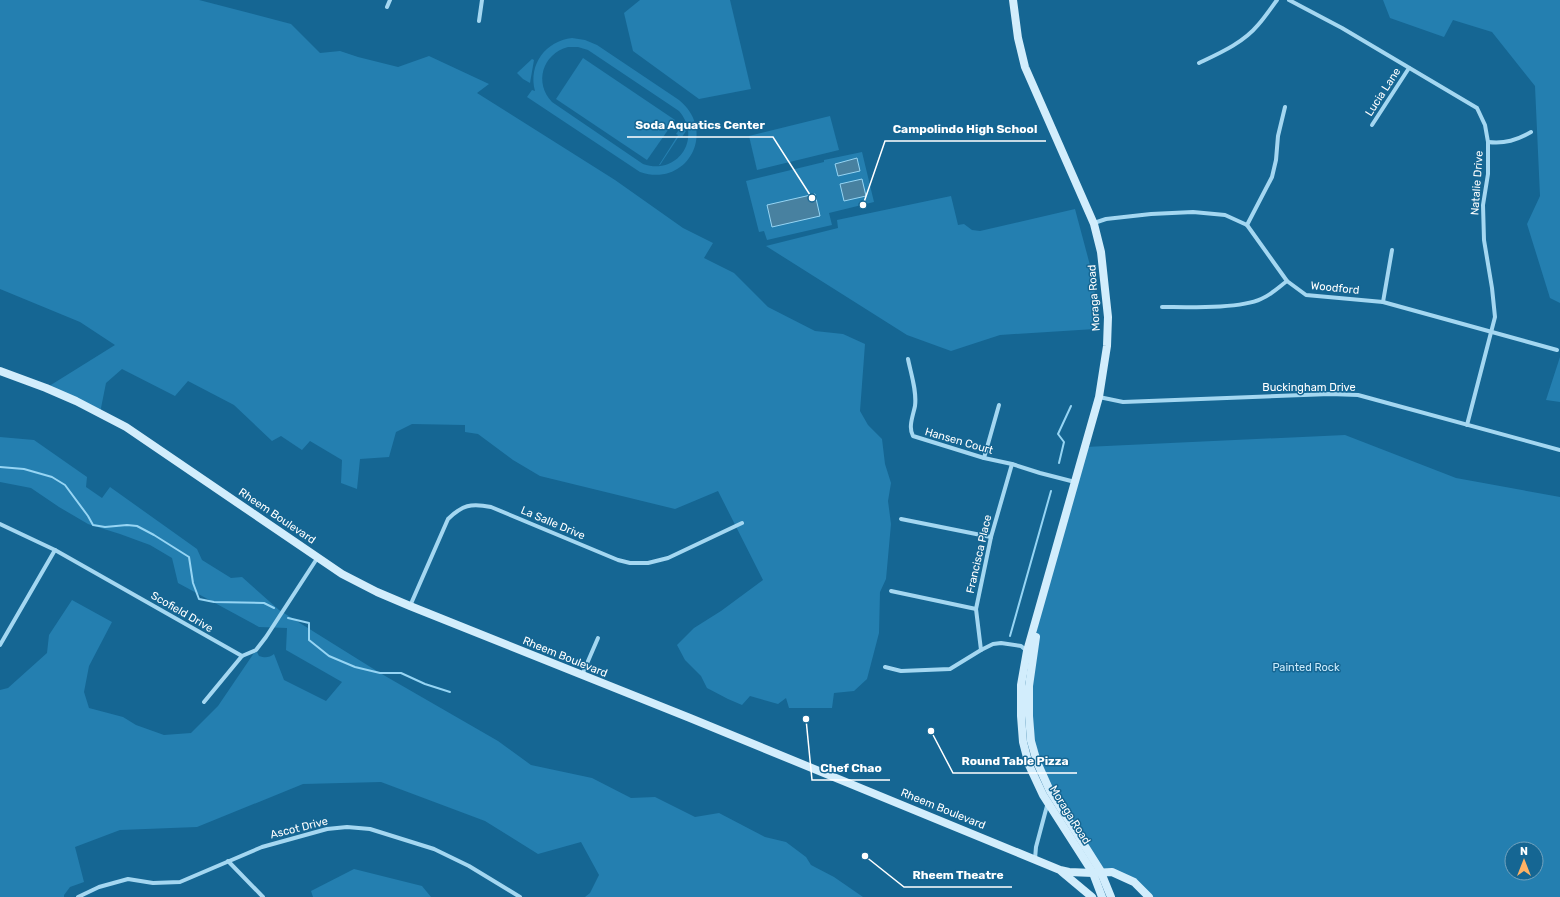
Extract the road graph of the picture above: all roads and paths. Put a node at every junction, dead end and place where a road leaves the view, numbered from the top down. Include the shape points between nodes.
1 (390, 0) edge
2 (482, 0) edge
3 (1013, 0) edge
4 (1277, 0) edge
5 (1289, 0) edge
6 (387, 7) dead end
7 (479, 21) dead end
8 (1199, 63) dead end
9 (1409, 68) junction
10 (1285, 107) dead end
11 (1372, 125) dead end
12 (1531, 132) dead end
13 (1488, 142) junction
14 (1094, 224) junction
15 (1246, 225) junction
16 (1392, 250) dead end
17 (1287, 281) junction
18 (1383, 302) junction
19 (1162, 307) dead end
20 (1491, 332) junction
21 (1557, 350) dead end
22 (908, 360) dead end
23 (0, 371) edge
24 (1099, 397) junction
25 (999, 405) dead end
26 (1468, 425) junction
27 (1560, 450) edge
28 (984, 458) junction
29 (1012, 464) junction
30 (1075, 482) junction
31 (901, 519) dead end
32 (742, 523) dead end
33 (0, 524) edge
34 (991, 537) junction
35 (54, 550) junction
36 (318, 557) junction
37 (891, 591) dead end
38 (1041, 602) junction
39 (410, 606) junction
40 (976, 609) junction
41 (598, 638) dead end
42 (0, 645) edge
43 (981, 650) junction
44 (1027, 651) junction
45 (242, 656) junction
46 (885, 667) dead end
47 (582, 676) junction
48 (204, 702) dead end
49 (1048, 802) junction
50 (1035, 859) junction
51 (228, 861) junction
52 (1060, 870) junction
53 (1097, 873) junction
54 (78, 897) edge
55 (263, 897) edge
56 (520, 897) edge
57 (1092, 897) edge
58 (1102, 897) edge
59 (1111, 897) edge
60 (1149, 897) edge

1 - 6 street
2 - 7 street
3 - 14 main road, Moraga Road via 1025,67
4 - 8 street via 1258,26 1234,46
5 - 9 street, Natalie Drive
9 - 11 street, Lucia Lane
9 - 13 street, Natalie Drive via 1477,108 1485,125
10 - 15 street via 1272,177
12 - 13 street via 1510,142
13 - 20 street, Natalie Drive via 1488,174 1483,205 1484,240 1495,317
14 - 15 street, Woodford via 1121,217 1193,212 1225,215
14 - 24 main road, Moraga Road via 1101,252 1108,317 1107,346
15 - 17 street, Woodford
16 - 18 street
17 - 18 street, Woodford via 1306,295
17 - 19 street via 1262,299 1253,302
18 - 20 street, Woodford
20 - 21 street, Woodford
20 - 26 street, Natalie Drive
22 - 28 street, Hansen Court via 915,394 911,426 913,436
23 - 36 main road, Rheem Boulevard via 64,396 126,427
24 - 26 street, Buckingham Drive via 1124,402 1358,395
24 - 30 main road, Moraga Road
25 - 28 street
26 - 27 street, Buckingham Drive
28 - 29 street, Hansen Court
29 - 30 street, Hansen Court
29 - 34 street, Francisca Place
30 - 38 main road, Moraga Road
31 - 34 street
32 - 39 street, La Salle Drive via 668,558 648,563 630,563 490,507 468,506 456,510 448,519
33 - 35 street, Scofield Drive
34 - 40 street, Francisca Place
35 - 42 street
35 - 45 street, Scofield Drive
36 - 39 main road, Rheem Boulevard via 342,574
36 - 45 street via 266,637 256,650
37 - 40 street
38 - 44 main road, Moraga Road
38 - 53 main road, Moraga Road via 1028,686 1031,741 1050,791
39 - 47 main road, Rheem Boulevard
40 - 43 street, Francisca Place
41 - 47 street
43 - 44 street via 1001,643 1021,646
43 - 46 street via 950,670 901,671
44 - 49 main road, Moraga Road via 1021,685 1024,742 1029,765
45 - 48 street
47 - 50 main road, Rheem Boulevard
49 - 50 street
49 - 53 main road, Moraga Road
50 - 52 main road, Rheem Boulevard
51 - 54 street, Ascot Drive via 180,882 153,883 128,878
51 - 55 street
51 - 56 street, Ascot Drive via 262,847 327,829 370,829 434,849 469,866
52 - 53 main road, Rheem Boulevard
52 - 57 main road
53 - 58 main road, Moraga Road
53 - 59 main road, Moraga Road
53 - 60 main road, Rheem Boulevard via 1112,872 1134,882

